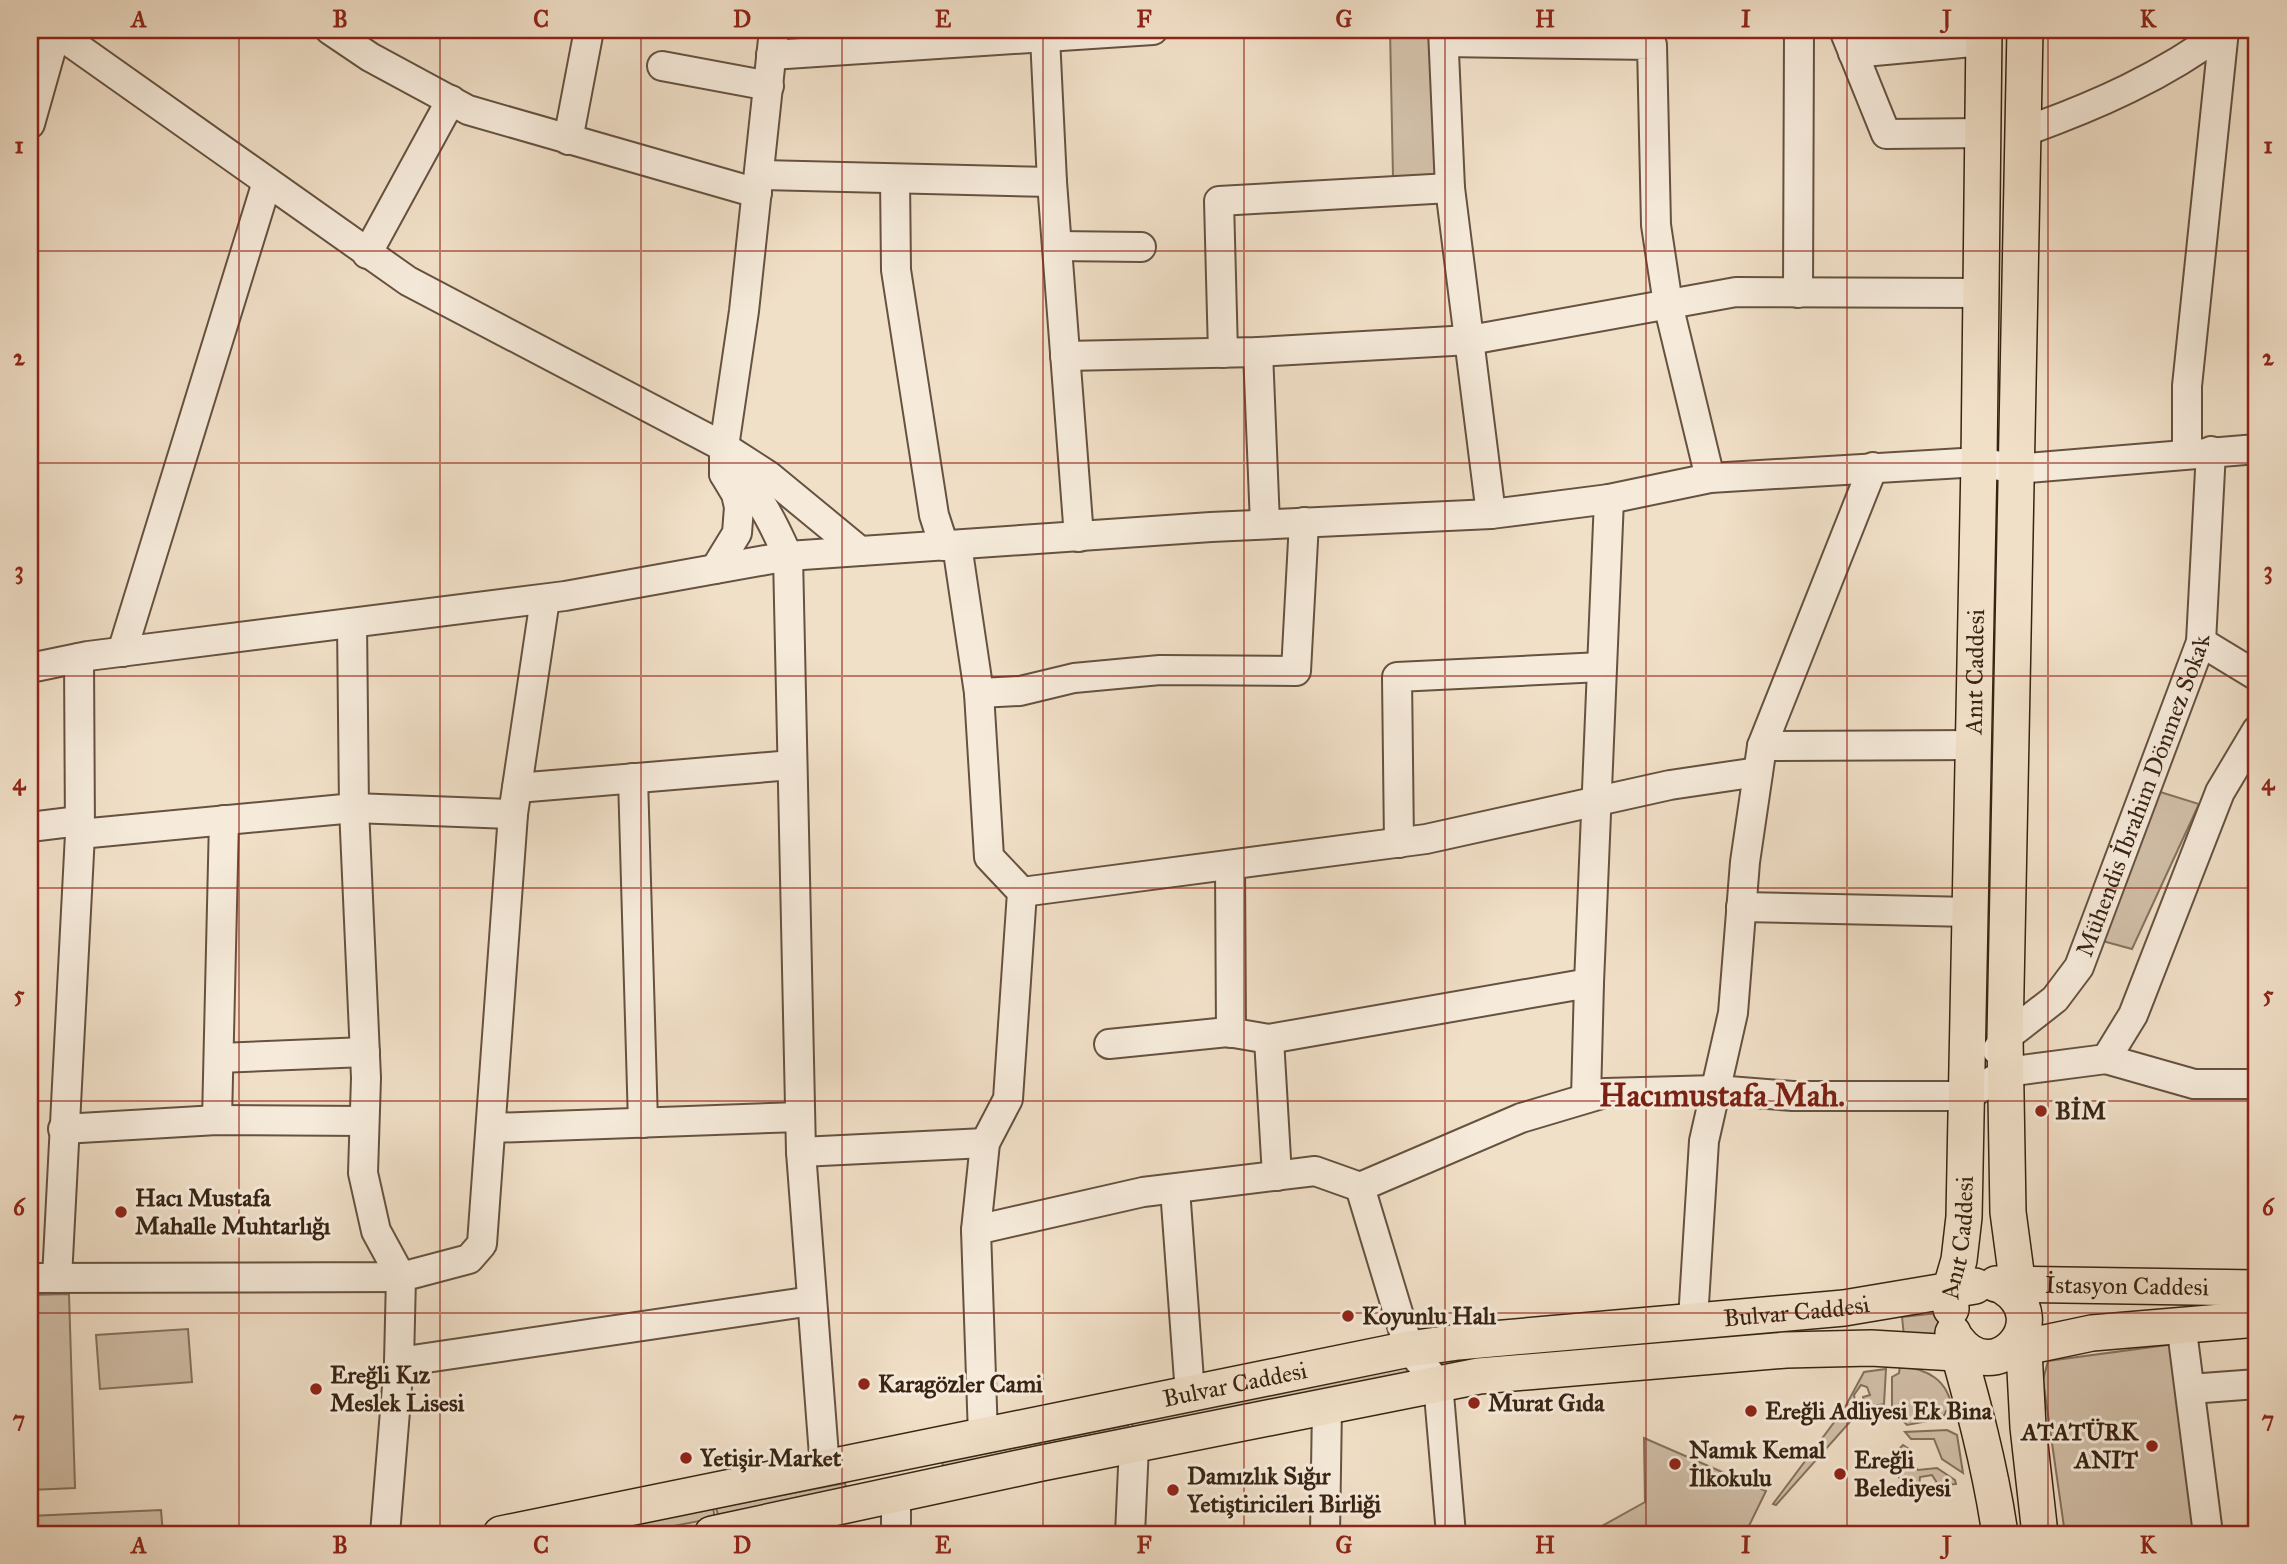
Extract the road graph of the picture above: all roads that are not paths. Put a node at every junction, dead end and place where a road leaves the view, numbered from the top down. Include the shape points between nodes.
1 (330, 30) edge
2 (589, 30) edge
3 (1153, 30) edge
4 (1799, 30) edge
5 (2025, 30) edge
6 (2225, 30) edge
7 (54, 31) edge
8 (1984, 35) edge
9 (1444, 36) edge
10 (1045, 37) junction
11 (1652, 37) edge
12 (1848, 41) edge
13 (773, 42) edge
14 (662, 66) dead end
15 (769, 86) junction
16 (451, 100) junction
17 (30, 124) edge
18 (2023, 132) junction
19 (1983, 134) junction
20 (568, 140) junction
21 (895, 179) junction
22 (267, 182) junction
23 (1052, 183) junction
24 (758, 184) junction
25 (1450, 188) junction
26 (1057, 246) junction
27 (1141, 247) dead end
28 (367, 254) junction
29 (1798, 293) junction
30 (1981, 293) junction
31 (1668, 304) junction
32 (1469, 341) junction
33 (1258, 352) junction
34 (1223, 353) junction
35 (1065, 356) junction
36 (2257, 449) edge
37 (2199, 452) junction
38 (724, 461) junction
39 (1979, 462) junction
40 (1873, 467) junction
41 (2016, 469) junction
42 (1710, 478) junction
43 (1608, 499) junction
44 (1491, 514) junction
45 (1304, 523) junction
46 (1265, 524) junction
47 (1079, 537) junction
48 (951, 545) junction
49 (860, 551) junction
50 (788, 556) junction
51 (715, 569) junction
52 (545, 598) junction
53 (352, 623) junction
54 (2202, 642) junction
55 (122, 652) junction
56 (79, 658) junction
57 (1601, 667) junction
58 (30, 668) edge
59 (2257, 676) edge
60 (979, 693) junction
61 (2257, 730) edge
62 (1974, 746) junction
63 (1760, 759) junction
64 (792, 765) junction
65 (633, 778) junction
66 (1595, 800) junction
67 (515, 801) junction
68 (354, 808) junction
69 (224, 820) junction
70 (30, 827) edge
71 (80, 827) junction
72 (1399, 843) junction
73 (1230, 866) junction
74 (1022, 892) junction
75 (1741, 907) junction
76 (1971, 912) junction
77 (1589, 983) junction
78 (1231, 1033) junction
79 (1269, 1039) junction
80 (1109, 1044) dead end
81 (365, 1052) junction
82 (2006, 1055) junction
83 (219, 1058) junction
84 (2106, 1059) junction
85 (2257, 1084) edge
86 (1716, 1090) junction
87 (1967, 1097) junction
88 (1586, 1098) junction
89 (800, 1117) junction
90 (217, 1120) junction
91 (364, 1121) junction
92 (643, 1123) junction
93 (491, 1128) junction
94 (63, 1129) junction
95 (985, 1143) junction
96 (801, 1152) junction
97 (1277, 1176) junction
98 (1360, 1187) junction
99 (1175, 1189) junction
100 (976, 1230) junction
101 (401, 1277) junction
102 (43, 1278) edge
103 (2257, 1289) edge
104 (812, 1301) junction
105 (2257, 1319) edge
106 (1693, 1320) junction
107 (1988, 1320) junction
108 (2181, 1323) junction
109 (1409, 1349) junction
110 (399, 1362) junction
111 (1438, 1383) junction
112 (2257, 1384) edge
113 (2190, 1389) junction
114 (1190, 1394) junction
115 (1327, 1406) junction
116 (984, 1436) junction
117 (1134, 1446) junction
118 (825, 1469) junction
119 (896, 1497) junction
120 (385, 1534) edge
121 (501, 1534) edge
122 (712, 1534) edge
123 (896, 1534) edge
124 (1130, 1534) edge
125 (1325, 1534) edge
126 (1451, 1534) edge
127 (2000, 1534) edge
128 (2040, 1534) edge
129 (2208, 1534) edge

1 - 16 street
2 - 20 street
3 - 10 street
4 - 29 street
5 - 18 main road
6 - 18 street via 2195,53 2103,103
6 - 37 street, Mühendis İbrahim Dönmez Sokak via 2188,386
7 - 17 street
7 - 22 street
8 - 12 street
8 - 19 main road, Anıt Caddesi
9 - 11 street
9 - 25 street
10 - 13 street
10 - 23 street
11 - 31 street via 1656,225
12 - 19 street via 1886,134
13 - 15 street
14 - 15 street
15 - 24 street
16 - 20 street via 468,110
16 - 28 street
18 - 41 main road
19 - 30 main road, Anıt Caddesi
20 - 24 street
21 - 23 street
21 - 24 street
21 - 48 street via 896,270 934,515
22 - 28 street
22 - 55 street
23 - 26 street
24 - 38 street
25 - 32 street
25 - 34 street via 1219,201
26 - 27 street
26 - 35 street
28 - 38 street
29 - 30 street
29 - 31 street via 1736,292
30 - 39 main road, Anıt Caddesi
31 - 32 street
31 - 42 street
32 - 33 street
32 - 44 street
33 - 34 street
33 - 46 street
34 - 35 street
35 - 47 street
36 - 37 street
37 - 41 street
37 - 54 street, Mühendis İbrahim Dönmez Sokak
38 - 49 street via 769,476
38 - 50 street via 768,514
38 - 51 street via 740,507 737,533
39 - 40 street
39 - 41 street
39 - 62 main road, Anıt Caddesi
40 - 42 street
40 - 63 street
41 - 82 main road
42 - 43 street
43 - 44 street
43 - 57 street
44 - 45 street
45 - 46 street
45 - 60 street via 1296,671 1160,670
46 - 47 street
47 - 48 street
48 - 49 street
48 - 60 street
49 - 50 street
50 - 51 street
50 - 64 street
51 - 52 street
52 - 53 street
52 - 67 street
53 - 55 street
53 - 68 street
54 - 59 street
54 - 82 street, Mühendis İbrahim Dönmez Sokak via 2079,967
55 - 56 street
56 - 58 street
56 - 71 street
57 - 66 street
57 - 72 street via 1396,677
60 - 74 street via 989,857
61 - 84 street via 2220,792 2133,1015
62 - 63 street
62 - 76 main road, Anıt Caddesi
63 - 66 street
63 - 75 street
64 - 65 street
64 - 89 street
65 - 67 street
65 - 92 street
66 - 72 street
66 - 77 street
67 - 68 street
67 - 93 street
68 - 69 street
68 - 81 street
69 - 71 street
69 - 83 street
70 - 71 street
71 - 94 street
72 - 73 street
73 - 74 street
73 - 78 street
74 - 95 street via 1008,1099
75 - 76 street
75 - 86 street via 1733,1013
76 - 87 main road, Anıt Caddesi
77 - 79 street
77 - 88 street
78 - 79 street
78 - 80 street
79 - 97 street
81 - 83 street
81 - 91 street
82 - 84 street
82 - 87 street, Mühendis İbrahim Dönmez Sokak
82 - 107 main road via 2008,1212
83 - 90 street
84 - 85 street via 2194,1084
86 - 87 street via 1793,1097
86 - 88 street via 1605,1093
86 - 106 street via 1704,1141
87 - 107 main road, Anıt Caddesi via 1963,1239
88 - 98 street via 1521,1118
89 - 92 street
89 - 96 street
90 - 91 street
90 - 94 street
91 - 101 street via 367,1203 376,1231
92 - 93 street
93 - 101 street via 482,1244 469,1259
94 - 102 street
95 - 96 street
95 - 100 street
96 - 104 street
97 - 98 street via 1315,1171
97 - 99 street
98 - 109 street
99 - 100 street via 1143,1192
99 - 114 street
100 - 116 street
101 - 102 street
101 - 110 street
103 - 107 main road, İstasyon Caddesi
104 - 110 street
104 - 118 street
105 - 108 main road
106 - 107 main road, Bulvar Caddesi via 1844,1308
106 - 109 main road, Bulvar Caddesi
107 - 108 main road via 2092,1333
107 - 111 main road via 1871,1348 1545,1368
107 - 127 main road via 1981,1430
107 - 128 main road via 2028,1427
108 - 113 street
109 - 111 street
109 - 114 main road, Bulvar Caddesi
110 - 120 street
111 - 115 main road
111 - 126 street
112 - 113 street
113 - 129 street
114 - 116 main road, Bulvar Caddesi
115 - 117 main road
115 - 125 street
116 - 118 main road, Bulvar Caddesi
117 - 119 main road
117 - 124 street
118 - 121 main road, Bulvar Caddesi
119 - 122 main road
119 - 123 street

